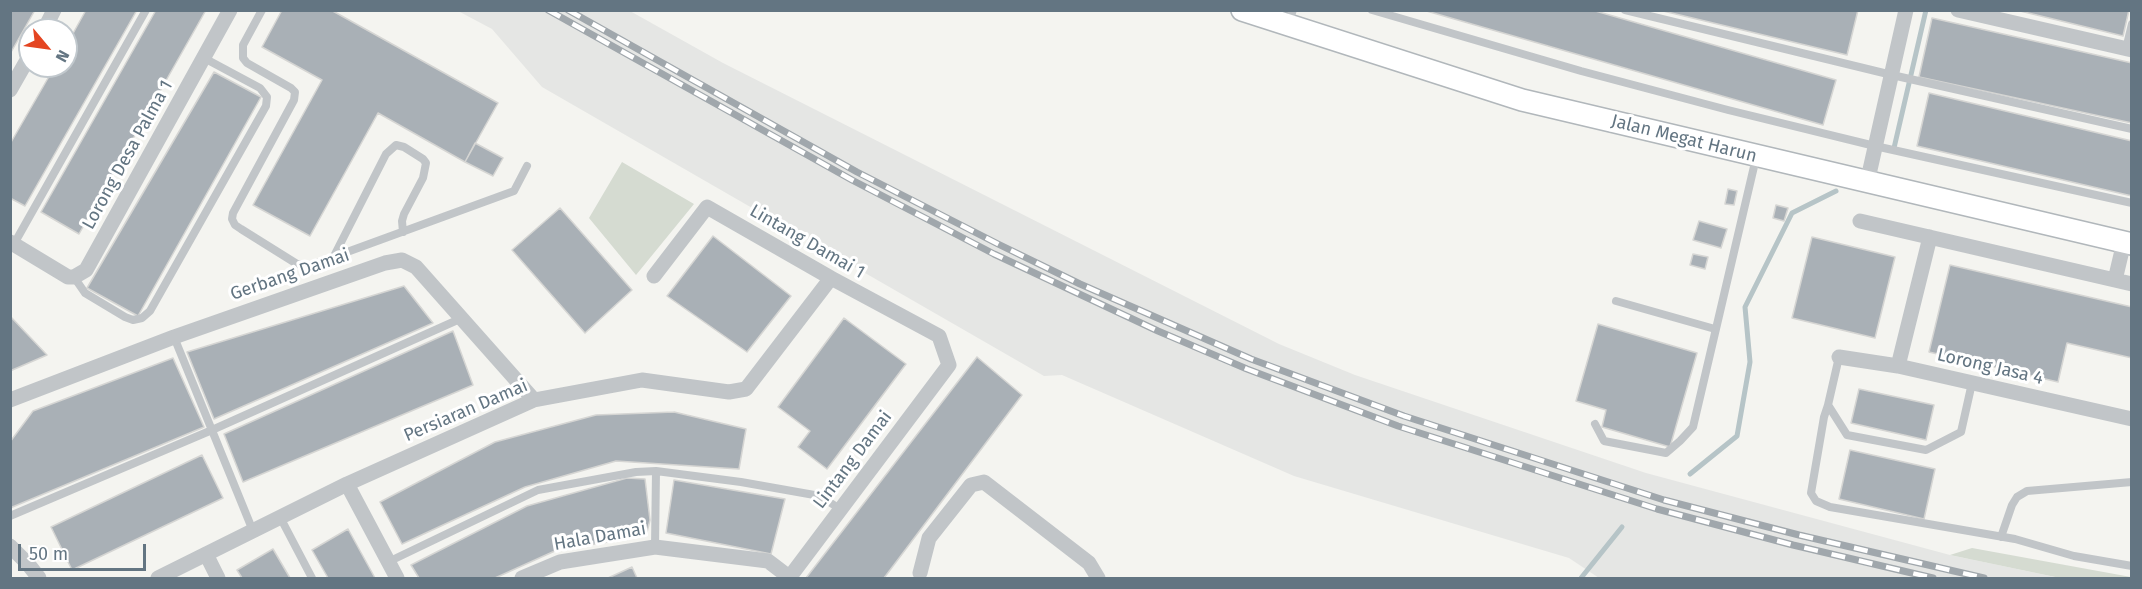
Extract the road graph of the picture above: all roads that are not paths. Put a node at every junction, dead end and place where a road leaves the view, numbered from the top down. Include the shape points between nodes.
1 (146, 10) edge
2 (230, 10) edge
3 (262, 10) edge
4 (1242, 10) edge
5 (1372, 10) edge
6 (1625, 10) edge
7 (1906, 10) edge
8 (1958, 10) edge
9 (1290, 18) edge
10 (2132, 24) edge
11 (2129, 49) edge
12 (204, 58) junction
13 (18, 76) edge
14 (1899, 76) junction
15 (10, 90) edge
16 (2132, 129) edge
17 (1875, 146) junction
18 (1757, 157) junction
19 (527, 166) dead end
20 (1867, 183) junction
21 (2132, 203) edge
22 (1860, 221) dead end
23 (403, 232) junction
24 (1930, 237) junction
25 (12, 243) edge
26 (2128, 243) edge
27 (333, 258) junction
28 (80, 274) junction
29 (654, 276) dead end
30 (831, 278) junction
31 (2115, 280) junction
32 (2132, 284) edge
33 (1616, 301) dead end
34 (462, 318) junction
35 (1715, 329) junction
36 (174, 337) junction
37 (1839, 357) joint
38 (949, 365) joint
39 (1898, 366) junction
40 (1972, 383) junction
41 (10, 400) edge
42 (534, 400) junction
43 (1828, 405) junction
44 (2132, 419) edge
45 (1595, 424) dead end
46 (212, 430) junction
47 (656, 471) junction
48 (2132, 482) edge
49 (347, 484) junction
50 (840, 509) junction
51 (10, 516) edge
52 (280, 517) junction
53 (253, 531) junction
54 (2001, 537) junction
55 (10, 546) edge
56 (656, 547) junction
57 (206, 554) junction
58 (388, 562) junction
59 (2132, 566) edge
60 (920, 573) dead end
61 (789, 578) edge
62 (39, 579) edge
63 (158, 579) edge
64 (218, 579) edge
65 (312, 579) edge
66 (397, 579) edge
67 (522, 579) edge
68 (1098, 579) edge

1 - 25 lane
2 - 12 street, Lorong Desa Palma 1
3 - 27 lane via 243,45 243,58 291,88 294,100 232,219 241,229 302,266
4 - 9 street, Jalan Megat Harun
5 - 17 lane via 1581,71
6 - 14 lane
7 - 14 street
8 - 11 street
9 - 18 street, Jalan Megat Harun via 1522,100
10 - 11 lane
12 - 28 street, Lorong Desa Palma 1
12 - 28 lane via 260,88 267,97 266,106 150,311 134,320 125,317 85,293
13 - 15 street
14 - 16 lane
14 - 17 street
17 - 20 street
17 - 21 lane
18 - 20 street, Jalan Megat Harun
18 - 35 lane
19 - 23 lane via 514,191
20 - 26 street, Jalan Megat Harun
22 - 24 street
23 - 27 lane
23 - 27 lane via 404,214 423,178 426,163 396,145 386,154
24 - 31 street
24 - 39 street
25 - 28 street via 68,276
26 - 31 street
29 - 30 street, Lintang Damai 1 via 707,207
30 - 38 street, Lintang Damai 1 via 939,336
30 - 42 street, Persiaran Damai via 746,389 729,392 642,380
31 - 32 street
33 - 35 lane
34 - 36 street, Gerbang Damai via 416,267 402,260 385,262
34 - 42 street, Gerbang Damai
34 - 46 lane
35 - 45 lane via 1693,427 1666,453 1604,441
36 - 41 street, Gerbang Damai
36 - 46 lane
37 - 39 street, Lorong Jasa 4
37 - 43 lane
38 - 50 street, Lintang Damai
39 - 40 street, Lorong Jasa 4
40 - 43 lane via 1961,432 1926,450 1847,435
40 - 44 street, Lorong Jasa 4
42 - 49 street, Persiaran Damai
43 - 54 lane via 1811,492 1816,501 1830,507
46 - 51 lane
46 - 53 lane
47 - 50 lane via 820,496
47 - 56 lane
47 - 58 lane via 538,490
48 - 54 lane via 2027,491 2012,505
49 - 52 street, Persiaran Damai
49 - 58 street
50 - 61 street, Lintang Damai
52 - 53 street, Persiaran Damai
52 - 65 lane
53 - 57 street, Persiaran Damai
54 - 59 lane
55 - 62 street
56 - 61 street, Hala Damai via 768,561
56 - 67 street, Hala Damai via 560,561
57 - 63 street, Persiaran Damai
57 - 64 street
58 - 66 street
60 - 68 street via 929,538 971,485 984,482 1089,563

